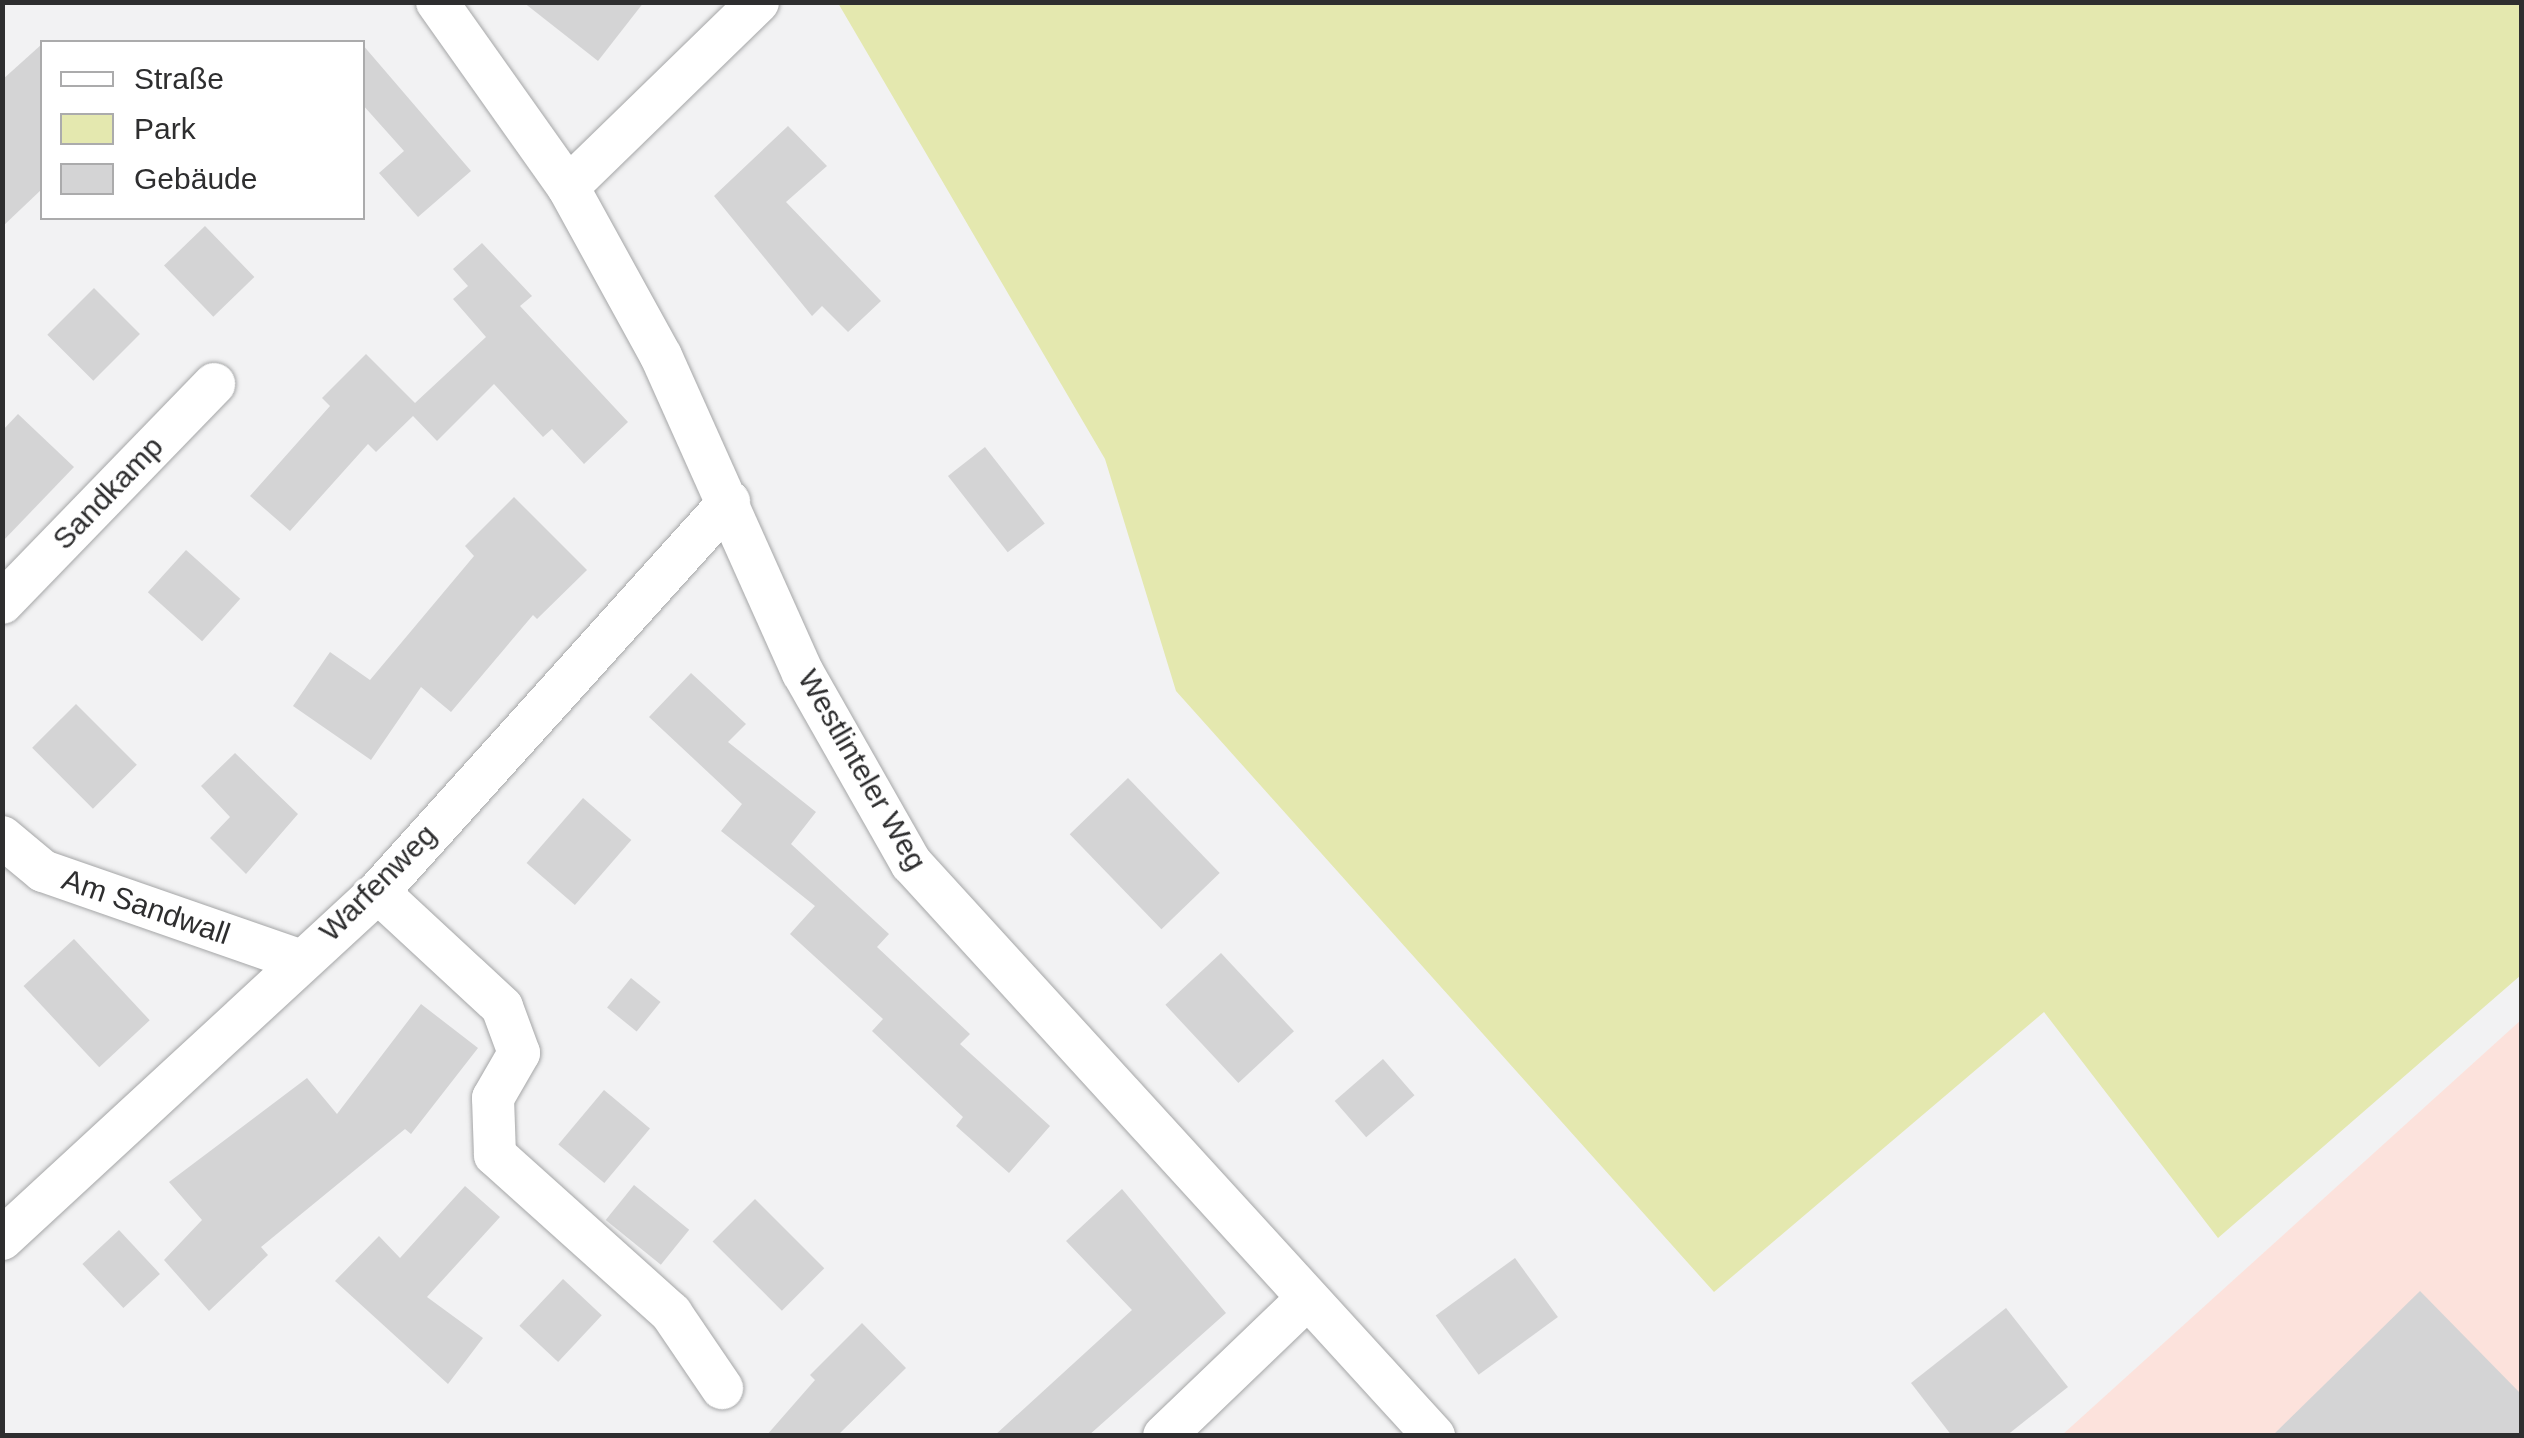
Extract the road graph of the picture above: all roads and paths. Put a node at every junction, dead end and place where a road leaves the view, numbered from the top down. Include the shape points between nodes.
1 (437, 2) edge
2 (758, 2) edge
3 (568, 187) junction
4 (214, 384) dead end
5 (729, 502) junction
6 (2, 603) edge
7 (2, 836) edge
8 (378, 892) junction
9 (299, 960) junction
10 (2, 1239) edge
11 (1307, 1299) junction
12 (722, 1388) dead end
13 (1164, 1436) edge
14 (1434, 1436) edge

1 - 3 street, Westlinteler Weg
2 - 3 street
3 - 5 street, Westlinteler Weg
4 - 6 street, Sandkamp
5 - 8 street, Warfenweg
5 - 11 street, Westlinteler Weg via 803,672 911,862
7 - 9 street, Am Sandwall via 44,871
8 - 9 street, Warfenweg
8 - 12 street via 502,1007 519,1052 493,1098 495,1155 672,1313
9 - 10 street, Warfenweg
11 - 13 street
11 - 14 street, Westlinteler Weg

